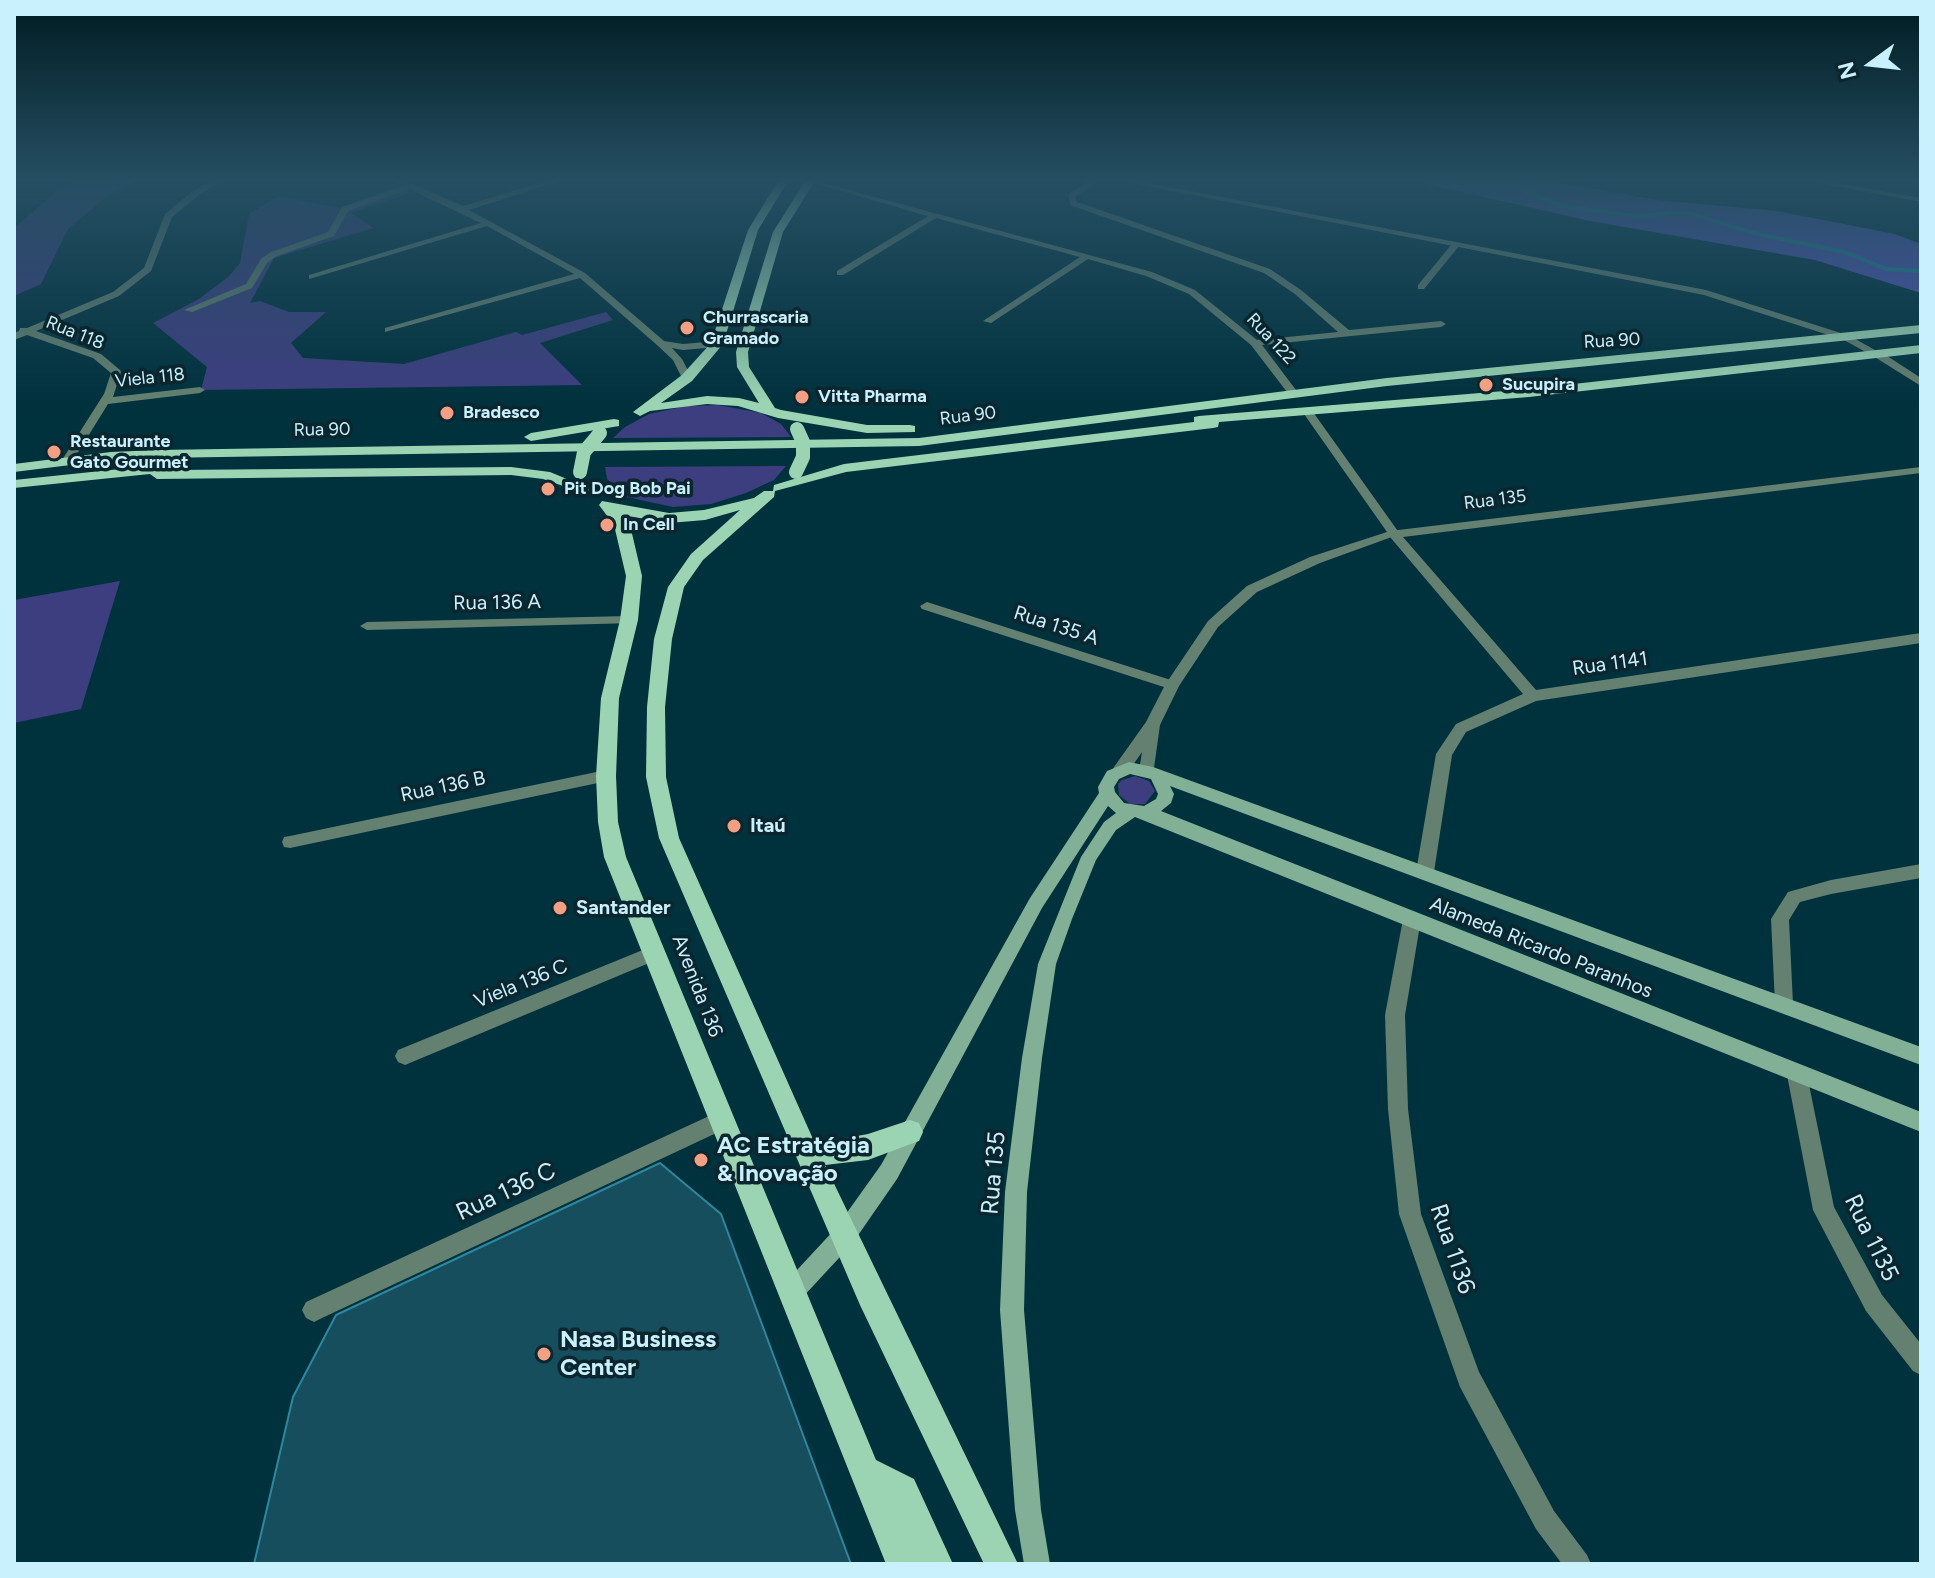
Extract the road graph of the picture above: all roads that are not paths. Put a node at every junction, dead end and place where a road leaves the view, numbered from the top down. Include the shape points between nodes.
1 (153, 255) edge
2 (273, 255) edge
3 (385, 255) edge
4 (546, 255) edge
5 (745, 255) edge
6 (771, 255) edge
7 (870, 255) edge
8 (1082, 255) edge
9 (1220, 255) edge
10 (1448, 255) edge
11 (1501, 255) edge
12 (1087, 256) junction
13 (840, 273) dead end
14 (582, 275) junction
15 (312, 277) dead end
16 (1421, 287) dead end
17 (189, 310) dead end
18 (988, 321) dead end
19 (1441, 324) dead end
20 (14, 328) edge
21 (388, 330) dead end
22 (1920, 330) edge
23 (27, 332) junction
24 (1346, 333) junction
25 (14, 337) edge
26 (1847, 338) junction
27 (661, 343) junction
28 (1255, 343) junction
29 (717, 344) junction
30 (1921, 349) edge
31 (1877, 354) junction
32 (687, 378) junction
33 (1921, 383) edge
34 (200, 390) dead end
35 (1294, 394) junction
36 (105, 401) junction
37 (1233, 403) junction
38 (640, 412) junction
39 (774, 412) junction
40 (1309, 414) junction
41 (1284, 416) junction
42 (614, 423) junction
43 (111, 456) junction
44 (68, 460) junction
45 (14, 468) edge
46 (1921, 470) edge
47 (65, 479) junction
48 (14, 484) edge
49 (774, 491) junction
50 (598, 498) junction
51 (1394, 534) junction
52 (927, 606) dead end
53 (629, 620) junction
54 (367, 626) dead end
55 (1921, 638) edge
56 (1172, 685) junction
57 (1533, 696) junction
58 (1153, 724) junction
59 (1120, 771) junction
60 (1153, 775) junction
61 (606, 776) junction
62 (1107, 794) junction
63 (1138, 812) junction
64 (290, 842) dead end
65 (1921, 871) edge
66 (1425, 872) junction
67 (1412, 919) junction
68 (655, 953) junction
69 (1784, 1004) junction
70 (405, 1056) dead end
71 (1921, 1056) edge
72 (1797, 1075) junction
73 (720, 1121) junction
74 (1921, 1122) edge
75 (910, 1132) junction
76 (805, 1151) junction
77 (844, 1236) junction
78 (792, 1292) junction
79 (314, 1310) dead end
80 (1921, 1363) edge
81 (868, 1473) junction
82 (903, 1564) edge
83 (936, 1564) edge
84 (1001, 1564) edge
85 (1037, 1564) edge
86 (1578, 1564) edge

1 - 23 street via 148,269 116,294
2 - 17 street via 249,286
3 - 15 street
4 - 14 street
5 - 29 main road
6 - 39 main road via 742,352 743,367
7 - 13 street
8 - 12 street, Rua 122
9 - 24 street via 1267,271
10 - 16 street
11 - 26 street via 1706,293
12 - 18 street
12 - 28 street, Rua 122 via 1192,292
14 - 21 street
14 - 27 street
19 - 24 street
20 - 23 street, Rua 118
22 - 26 main road, Rua 90
23 - 25 street
23 - 36 street, Rua 118 via 97,356 116,372
24 - 28 street
26 - 31 street
26 - 35 main road, Rua 90
27 - 29 street
27 - 32 street
28 - 35 street, Rua 122
29 - 32 main road
30 - 31 main road, Rua 90
31 - 33 street
31 - 40 main road, Rua 90
32 - 38 main road
34 - 36 street, Viela 118
35 - 37 main road, Rua 90
36 - 44 street, Rua 118
37 - 39 main road via 1168,404 899,430
37 - 43 main road, Rua 90 via 877,444
38 - 39 main road via 707,400
38 - 42 main road
39 - 49 main road, Avenida 136, bridge via 797,429 803,442 796,472
40 - 41 main road, Rua 90
40 - 51 street
41 - 47 main road, Rua 90 via 1190,420 869,455 274,464 147,468
41 - 49 main road via 844,468
42 - 43 main road via 527,437 293,440
42 - 50 main road, Avenida 136, bridge via 584,452 580,472
43 - 44 main road, Rua 90
44 - 45 main road, Rua 90
46 - 51 street, Rua 135
47 - 48 main road, Rua 90
47 - 50 main road via 511,471 545,475
49 - 50 main road via 728,510 669,518 635,514
49 - 76 main road, Avenida 136 via 723,531 676,587 663,639 656,777 669,838
50 - 53 main road, Avenida 136 via 622,525 629,548 634,576
51 - 56 street, Rua 135 via 1315,560 1252,589 1213,624
51 - 57 street
52 - 56 street, Rua 135 A
53 - 54 street, Rua 136 A
53 - 61 main road, Avenida 136 via 610,698
55 - 57 street, Rua 1141
56 - 58 street, Rua 135
57 - 66 street, Rua 1141 via 1461,728 1444,754
58 - 59 street, Rua 135
58 - 60 street, Rua 135
59 - 60 main road
59 - 62 main road via 1108,780
60 - 63 main road via 1166,794 1163,803
60 - 66 main road, Alameda Ricardo Paranhos
61 - 64 street, Rua 136 B
61 - 68 main road, Avenida 136 via 615,857
62 - 63 main road via 1119,808
62 - 75 main road via 1036,903
63 - 67 main road, Alameda Ricardo Paranhos
63 - 85 main road, Rua 135 via 1110,826 1089,857 1047,964 1032,1058 1016,1192 1012,1310
65 - 69 street via 1794,897 1780,919
66 - 69 main road, Alameda Ricardo Paranhos
67 - 72 main road, Alameda Ricardo Paranhos
67 - 86 street, Rua 1136 via 1395,1015 1398,1109 1410,1214 1469,1378 1545,1520
68 - 70 street, Viela 136 C
68 - 73 main road, Avenida 136
69 - 71 main road, Alameda Ricardo Paranhos
72 - 74 main road, Alameda Ricardo Paranhos
72 - 80 street, Rua 1135 via 1824,1210 1874,1303
73 - 78 main road, Avenida 136
73 - 79 street, Rua 136 C
75 - 76 main road via 835,1153
75 - 77 main road
76 - 77 main road, Avenida 136
77 - 78 main road
77 - 84 main road, Avenida 136
78 - 81 main road, Avenida 136
81 - 82 main road, Avenida 136
81 - 83 main road via 903,1490

